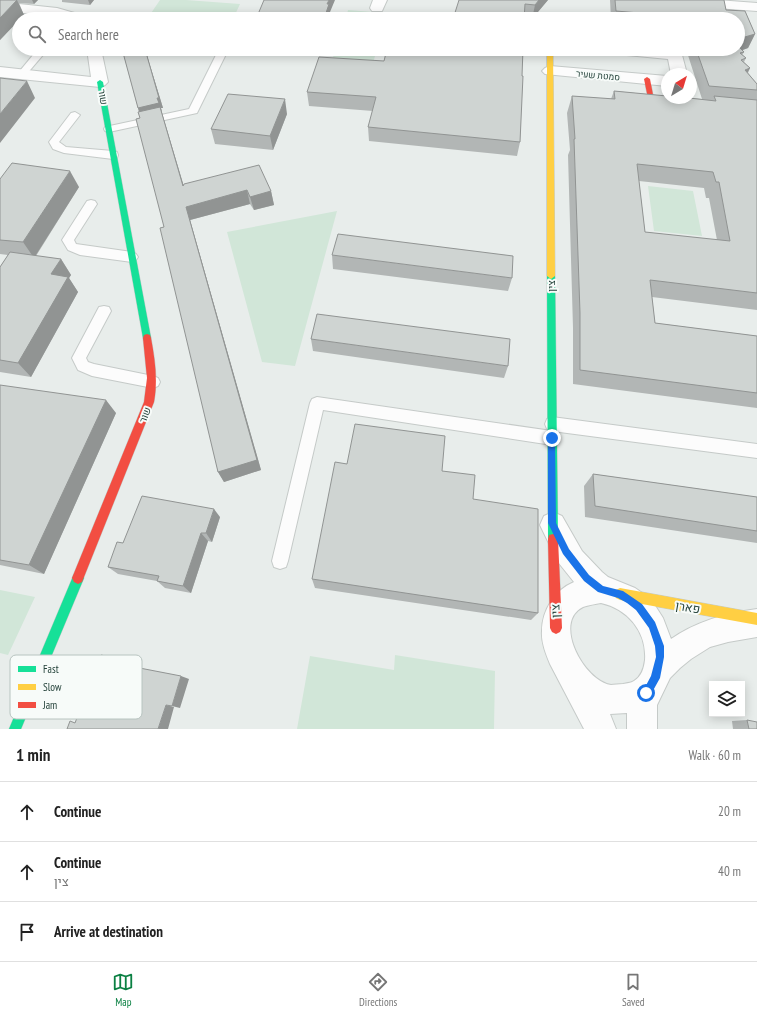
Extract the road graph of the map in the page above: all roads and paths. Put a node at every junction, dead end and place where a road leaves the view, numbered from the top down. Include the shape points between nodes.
1 (661, 0) edge
2 (733, 3) edge
3 (0, 6) edge
4 (757, 7) edge
5 (36, 12) edge
6 (37, 56) edge
7 (95, 56) edge
8 (220, 56) edge
9 (550, 56) edge
10 (675, 56) edge
11 (678, 68) edge
12 (550, 71) junction
13 (0, 72) edge
14 (22, 74) junction
15 (647, 79) junction
16 (661, 80) edge
17 (100, 82) junction
18 (661, 103) edge
19 (75, 114) dead end
20 (109, 129) junction
21 (113, 155) junction
22 (91, 204) dead end
23 (132, 257) junction
24 (104, 311) dead end
25 (153, 382) junction
26 (552, 431) junction
27 (757, 451) edge
28 (552, 523) junction
29 (280, 561) dead end
30 (610, 592) junction
31 (757, 619) edge
32 (757, 623) edge
33 (556, 628) junction
34 (46, 655) edge
35 (570, 674) junction
36 (654, 677) junction
37 (19, 719) edge
38 (15, 729) edge
39 (601, 729) edge
40 (642, 729) edge

1 - 2 street
2 - 4 street
3 - 5 street
6 - 14 lane
7 - 17 street, שור
8 - 20 lane via 193,111
9 - 12 street, צין
10 - 11 street
12 - 15 street, סמטת שעיר
12 - 26 street, צין
13 - 14 street, שור
14 - 17 street, שור
15 - 16 street, סמטת שעיר
15 - 18 street via 651,102
17 - 20 street, שור
19 - 21 lane via 54,142 57,147
20 - 21 street, שור
21 - 23 street, שור
22 - 23 lane via 68,240 72,247
23 - 25 street, שור
24 - 25 lane via 79,358 83,366
25 - 34 street, שור via 145,415
26 - 27 lane
26 - 28 street, צין
26 - 29 lane via 317,403
28 - 30 street, צין via 566,552 586,578
28 - 33 street, צין
30 - 31 street, פארן
30 - 33 street via 582,591 567,601
30 - 36 street via 639,607 652,625 659,646
32 - 36 street via 724,628 695,638 682,646
33 - 35 street via 561,659
35 - 36 street via 594,694 615,700 634,697
35 - 39 street
36 - 40 street via 642,705
37 - 38 street, שור

